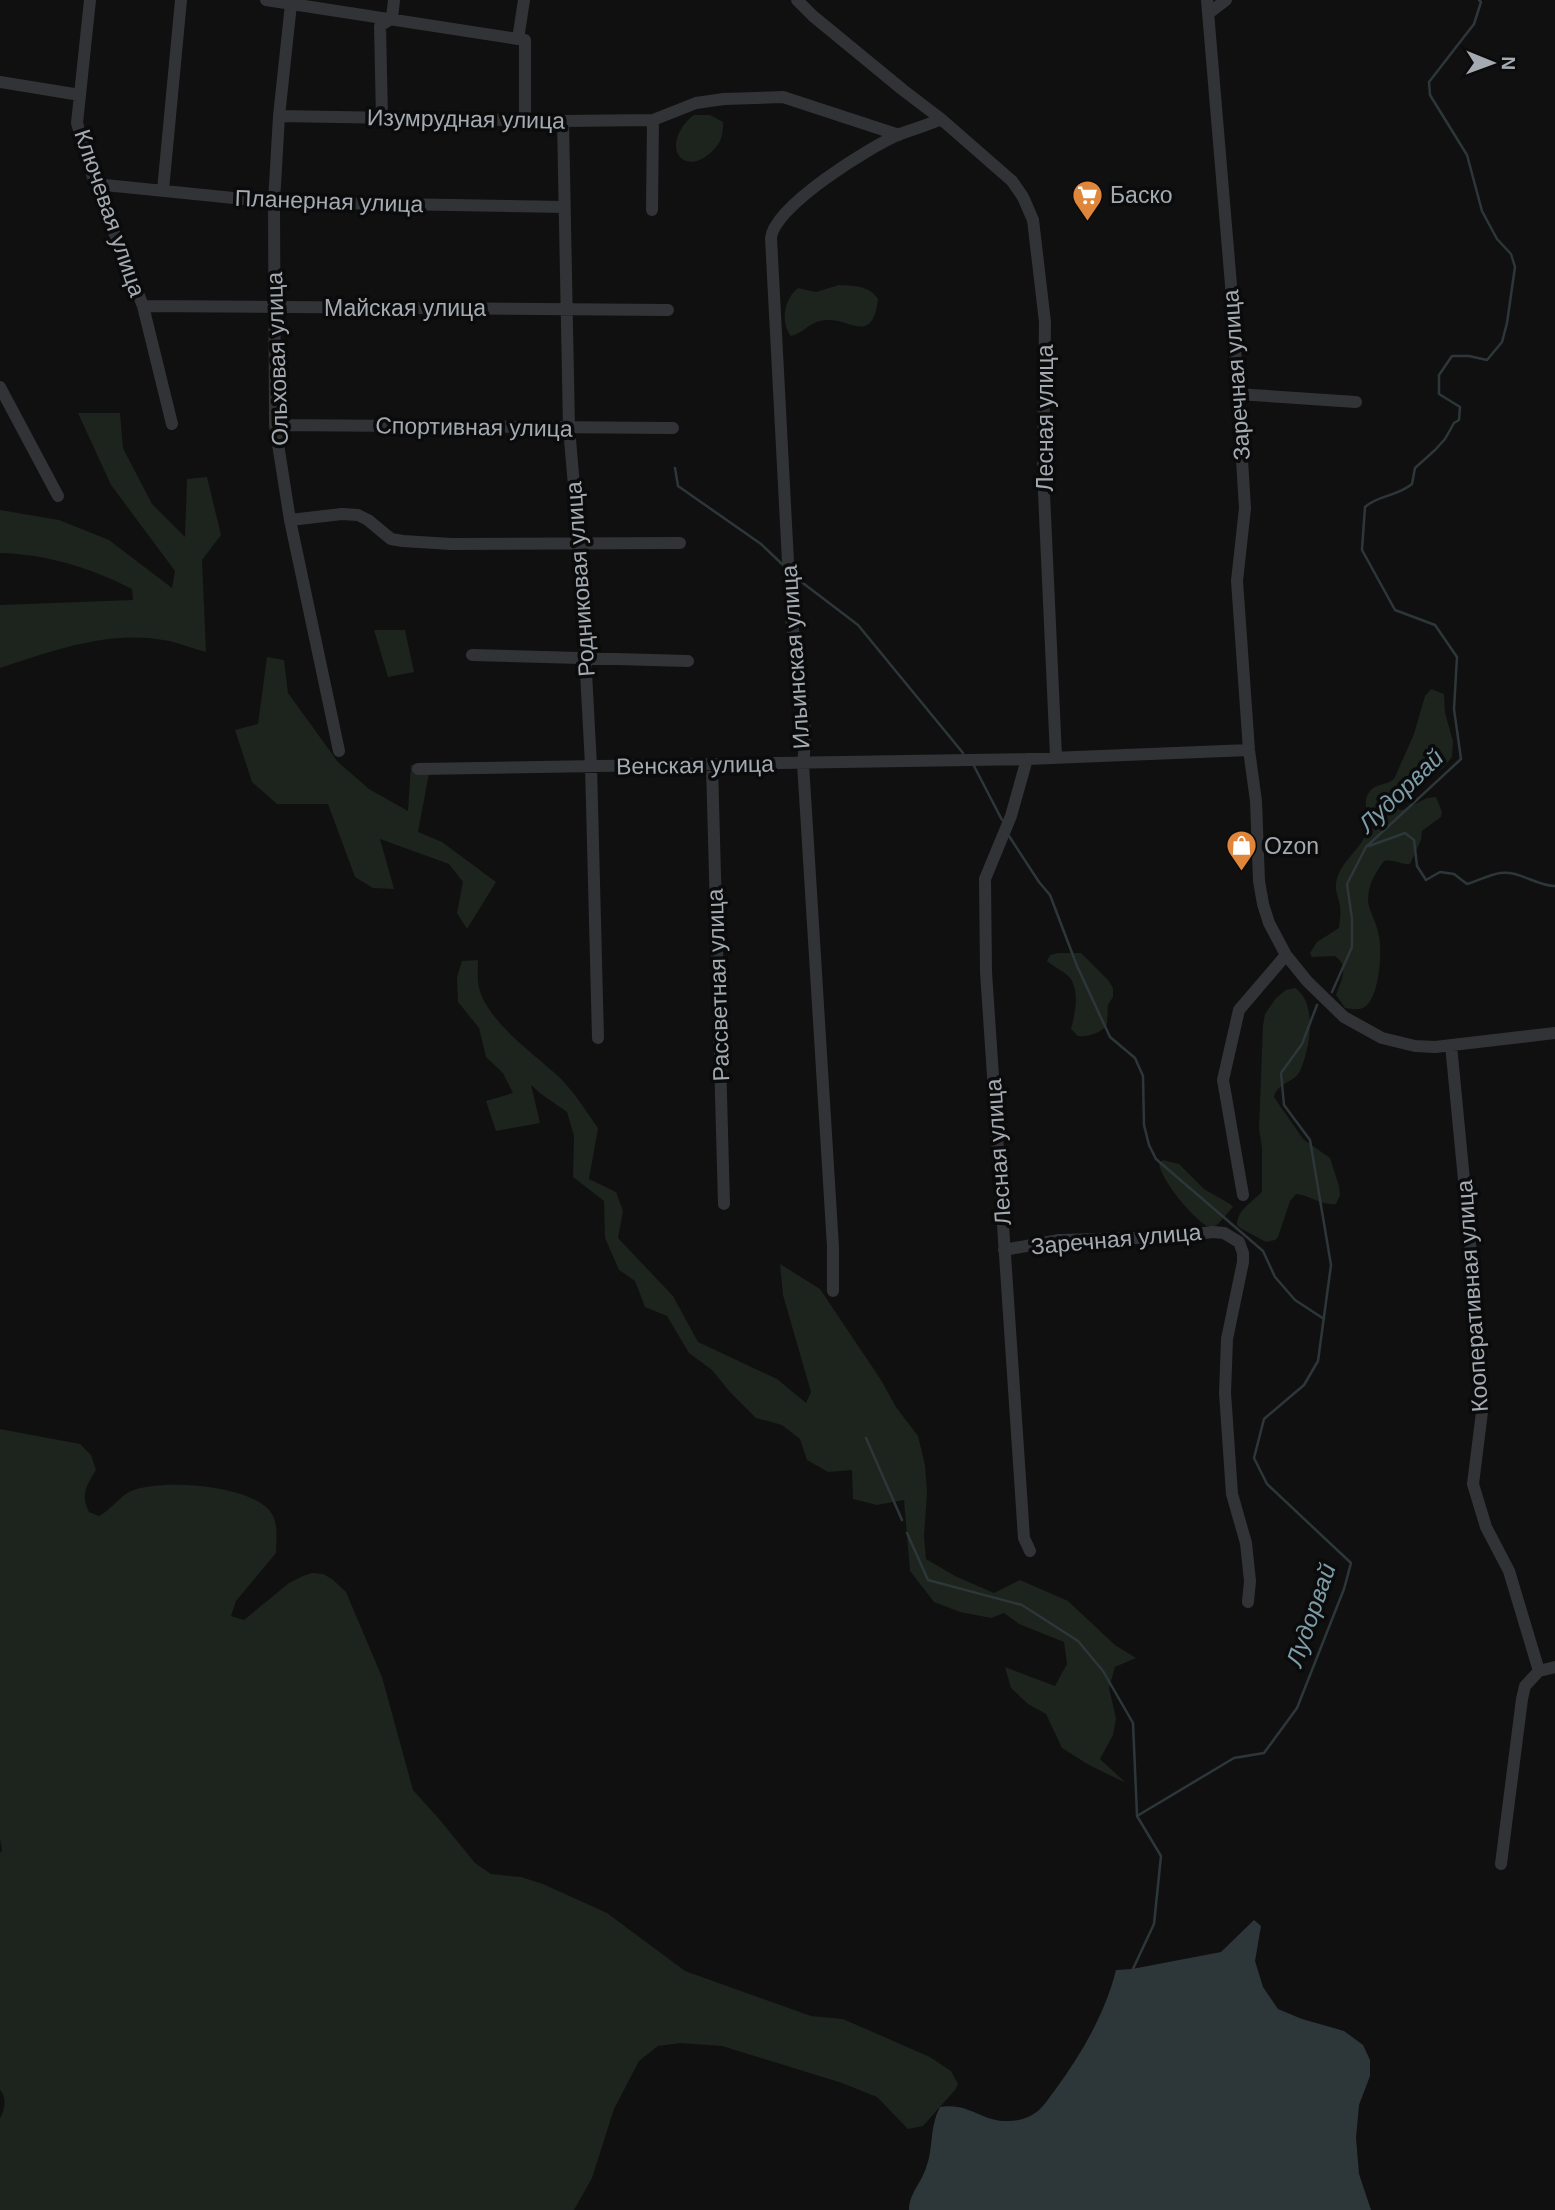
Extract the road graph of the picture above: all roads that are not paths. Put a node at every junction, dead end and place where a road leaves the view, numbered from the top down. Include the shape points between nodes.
1 (90, 0) edge
2 (181, 0) edge
3 (267, 0) edge
4 (394, 0) edge
5 (524, 0) edge
6 (797, 0) edge
7 (1226, 0) edge
8 (291, 4) junction
9 (1208, 6) edge
10 (392, 18) junction
11 (521, 39) junction
12 (0, 82) edge
13 (80, 95) junction
14 (279, 116) junction
15 (382, 118) junction
16 (941, 118) junction
17 (526, 120) junction
18 (653, 120) junction
19 (562, 121) junction
20 (899, 135) junction
21 (95, 184) junction
22 (163, 190) junction
23 (274, 202) junction
24 (564, 207) junction
25 (652, 210) dead end
26 (143, 306) junction
27 (275, 307) junction
28 (566, 309) junction
29 (668, 310) dead end
30 (0, 387) edge
31 (1237, 394) junction
32 (1356, 402) dead end
33 (172, 424) dead end
34 (275, 425) junction
35 (569, 428) junction
36 (673, 428) dead end
37 (58, 496) dead end
38 (290, 520) junction
39 (579, 543) junction
40 (681, 543) dead end
41 (472, 655) dead end
42 (585, 657) junction
43 (688, 661) dead end
44 (1249, 750) junction
45 (339, 751) dead end
46 (1056, 756) junction
47 (1027, 759) junction
48 (803, 763) junction
49 (591, 765) junction
50 (712, 766) junction
51 (418, 769) dead end
52 (1286, 955) junction
53 (1555, 1033) edge
54 (598, 1038) dead end
55 (1451, 1045) junction
56 (1242, 1195) dead end
57 (724, 1204) dead end
58 (1004, 1250) junction
59 (833, 1291) dead end
60 (1030, 1551) dead end
61 (1248, 1602) dead end
62 (1555, 1667) edge
63 (1539, 1671) junction
64 (1501, 1864) dead end

1 - 13 street, Ключевая улица
2 - 22 street
3 - 8 street
4 - 10 street
5 - 11 street
6 - 16 street, Лесная улица
7 - 9 street
8 - 10 street
8 - 14 street, Ольховая улица
9 - 31 street, Заречная улица
10 - 11 street
10 - 15 street via 380,26
11 - 17 street
12 - 13 street
13 - 21 street, Ключевая улица via 77,123
14 - 15 street, Изумрудная улица
14 - 23 street, Ольховая улица
15 - 17 street, Изумрудная улица
16 - 20 street, Ильинская улица
16 - 46 street, Лесная улица via 1012,181 1033,220 1045,322 1043,471
17 - 19 street, Изумрудная улица
18 - 19 street, Изумрудная улица
18 - 20 street via 696,103 782,97
18 - 25 street
19 - 24 street, Родниковая улица
20 - 48 street, Ильинская улица via 799,199 771,231
21 - 22 street, Планерная улица
21 - 26 street, Ключевая улица
22 - 23 street, Планерная улица
23 - 24 street, Планерная улица
23 - 27 street, Ольховая улица
24 - 28 street, Родниковая улица
26 - 27 street, Майская улица
26 - 33 street, Ключевая улица
27 - 28 street, Майская улица
27 - 34 street, Ольховая улица
28 - 29 street, Майская улица
28 - 35 street, Родниковая улица
30 - 37 street
31 - 32 street
31 - 44 street, Заречная улица via 1245,508 1237,581
34 - 35 street, Спортивная улица
34 - 38 street, Ольховая улица
35 - 36 street, Спортивная улица
35 - 39 street, Родниковая улица
38 - 39 street via 358,515 391,539 403,541
38 - 45 street, Ольховая улица
39 - 40 street
39 - 42 street, Родниковая улица
41 - 42 street
42 - 43 street
42 - 49 street, Родниковая улица
44 - 46 street, Венская улица
44 - 52 street, Заречная улица via 1263,904
46 - 47 street, Венская улица
47 - 48 street, Венская улица
47 - 58 street, Лесная улица via 1011,816 985,879 986,972
48 - 50 street, Венская улица
48 - 59 street, Ильинская улица via 827,1121
49 - 50 street, Венская улица
49 - 51 street, Венская улица
49 - 54 street, Родниковая улица
50 - 57 street, Рассветная улица
52 - 55 street, Заречная улица via 1329,1005 1382,1038 1415,1046
52 - 56 street via 1239,1010 1223,1080
53 - 55 street, Заречная улица
55 - 63 street, Кооперативная улица via 1478,1325 1482,1412 1473,1484 1486,1527 1508,1571
58 - 60 street, Лесная улица via 1024,1538
58 - 61 street, Заречная улица via 1059,1240 1213,1232 1238,1242 1243,1262 1227,1339 1225,1393 1232,1494 1248,1556
62 - 63 street
63 - 64 street via 1525,1686 1519,1712

